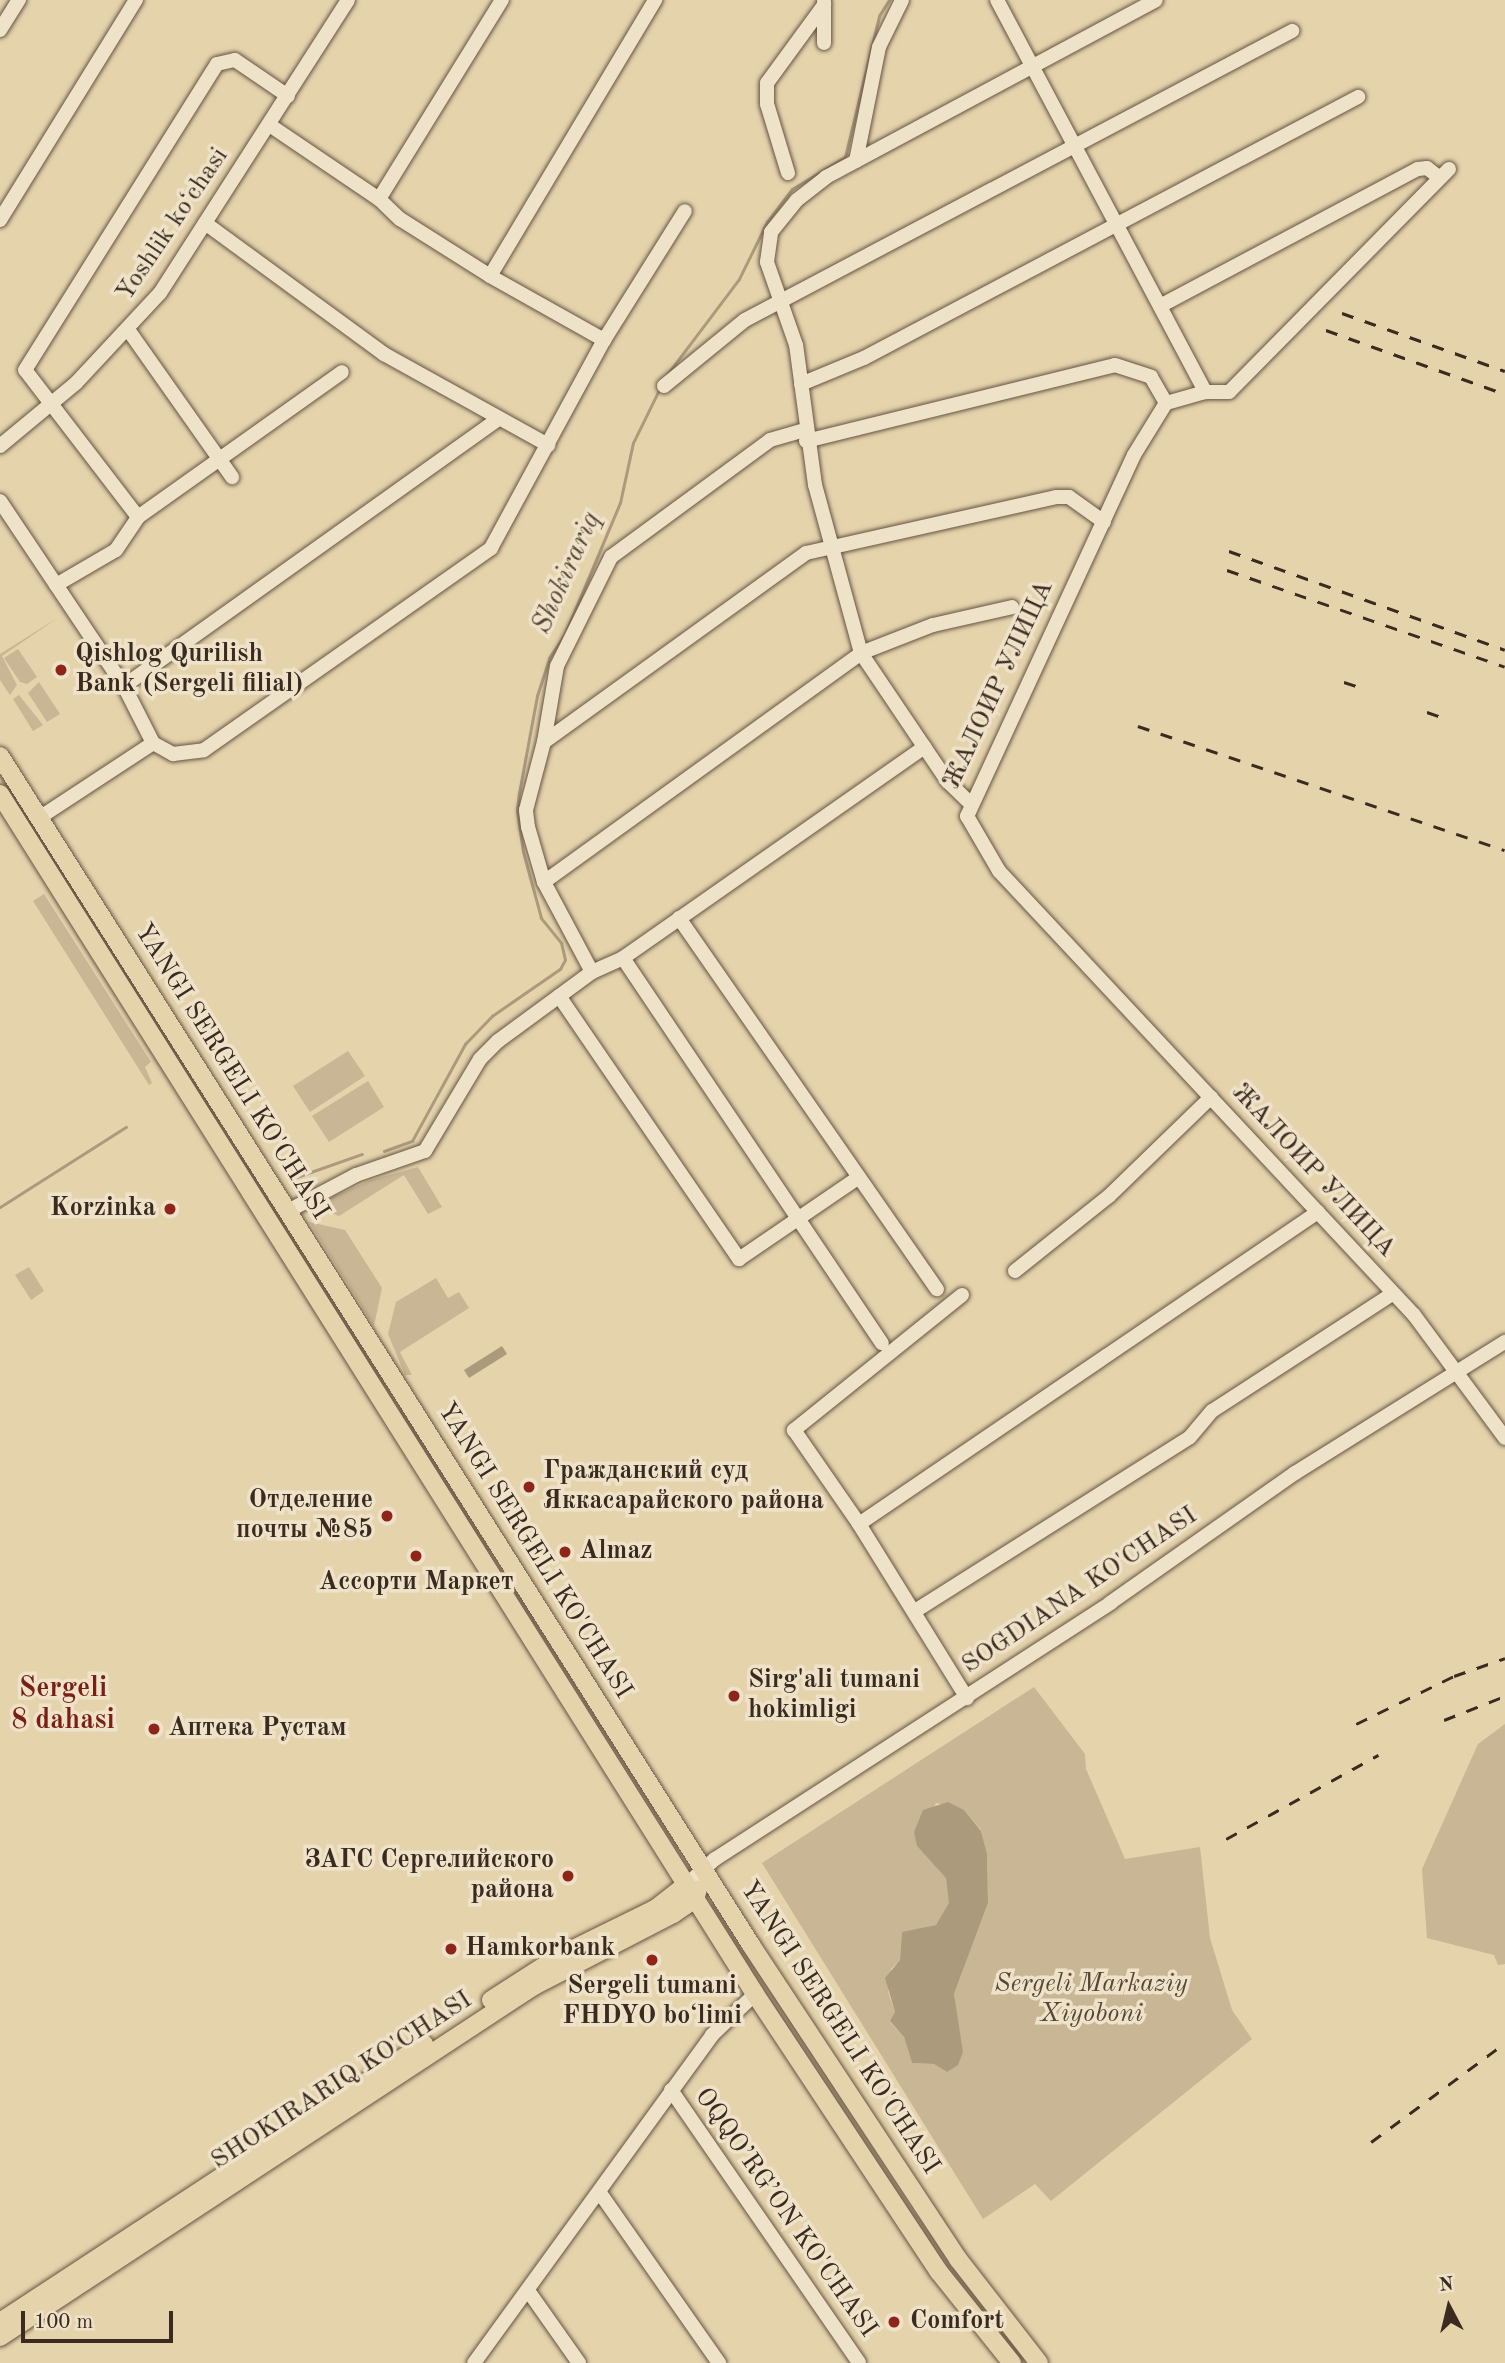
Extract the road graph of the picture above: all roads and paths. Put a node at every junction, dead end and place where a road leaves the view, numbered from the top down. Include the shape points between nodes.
1 (19, 0) edge
2 (136, 0) edge
3 (348, 0) edge
4 (502, 0) edge
5 (655, 0) edge
6 (902, 0) edge
7 (997, 0) edge
8 (1156, 0) edge
9 (824, 2) edge
10 (0, 30) edge
11 (1292, 32) dead end
12 (824, 43) dead end
13 (1032, 66) junction
14 (288, 96) junction
15 (1358, 97) dead end
16 (271, 125) junction
17 (1077, 148) junction
18 (856, 161) junction
19 (788, 173) dead end
20 (379, 199) junction
21 (685, 211) dead end
22 (0, 220) edge
23 (205, 223) junction
24 (1118, 224) junction
25 (490, 276) junction
26 (782, 302) junction
27 (1160, 306) junction
28 (129, 331) junction
29 (604, 340) junction
30 (342, 372) dead end
31 (801, 384) junction
32 (664, 386) dead end
33 (1205, 393) junction
34 (53, 401) junction
35 (1166, 403) junction
36 (497, 420) junction
37 (805, 436) junction
38 (548, 445) junction
39 (0, 446) edge
40 (220, 457) junction
41 (232, 477) dead end
42 (0, 501) edge
43 (138, 517) junction
44 (1104, 522) junction
45 (831, 547) junction
46 (56, 585) junction
47 (1012, 607) dead end
48 (861, 653) junction
49 (124, 686) junction
50 (153, 743) junction
51 (544, 743) junction
52 (924, 747) junction
53 (0, 756) edge
54 (0, 794) edge
55 (971, 804) junction
56 (39, 818) junction
57 (544, 881) junction
58 (679, 918) junction
59 (623, 958) junction
60 (592, 972) junction
61 (559, 996) junction
62 (1211, 1097) junction
63 (237, 1131) junction
64 (219, 1144) junction
65 (859, 1177) junction
66 (288, 1211) junction
67 (1318, 1212) junction
68 (797, 1219) junction
69 (1015, 1271) dead end
70 (937, 1289) dead end
71 (1392, 1294) junction
72 (962, 1295) dead end
73 (1505, 1342) edge
74 (882, 1343) dead end
75 (1457, 1373) junction
76 (400, 1388) junction
77 (380, 1400) junction
78 (1505, 1438) edge
79 (859, 1524) junction
80 (511, 1565) junction
81 (491, 1577) junction
82 (915, 1611) junction
83 (967, 1698) junction
84 (705, 1869) junction
85 (691, 1892) junction
86 (755, 1994) junction
87 (671, 2090) junction
88 (600, 2193) junction
89 (530, 2292) junction
90 (0, 2322) edge
91 (0, 2336) edge
92 (474, 2363) edge
93 (579, 2363) edge
94 (719, 2363) edge
95 (859, 2363) edge
96 (1012, 2363) edge
97 (1039, 2363) edge

1 - 10 street
2 - 22 street
3 - 14 street, Yoshlik koʻchasi
4 - 20 street
5 - 25 street
6 - 18 street via 879,47
7 - 13 street
8 - 13 street
9 - 12 street
9 - 19 street via 767,83 767,104
11 - 17 street via 1161,97
13 - 17 street
13 - 18 street
14 - 16 street, Yoshlik koʻchasi
14 - 34 street via 235,60 218,64 25,370
15 - 24 street
16 - 20 street
16 - 23 street, Yoshlik koʻchasi
17 - 24 street
17 - 26 street
18 - 26 street via 797,200 771,232 767,262
20 - 25 street via 400,219
21 - 29 street
23 - 28 street, Yoshlik koʻchasi via 170,279
23 - 36 street via 384,354
24 - 27 street
24 - 31 street via 864,358
25 - 29 street
26 - 31 street via 796,345
26 - 32 street via 745,320
27 - 33 street
27 - 33 street via 1418,169 1427,167 1444,174 1229,392
28 - 34 street, Yoshlik koʻchasi
28 - 40 street
29 - 38 street
30 - 40 street
31 - 37 street
33 - 35 street
34 - 39 street, Yoshlik koʻchasi
34 - 43 street
35 - 37 street via 1151,377 1115,365
35 - 44 street, ЖАЛОИР УЛИЦА via 1134,455
36 - 38 street
36 - 49 street
37 - 45 street
37 - 51 street via 770,440 611,557 556,666
38 - 50 street via 491,548 223,740 186,754 162,750
40 - 41 street
40 - 43 street
42 - 46 street
43 - 46 street via 116,550
44 - 45 street via 1069,497 1056,497
44 - 55 street, ЖАЛОИР УЛИЦА
45 - 48 street
45 - 51 street via 806,553
46 - 49 street
47 - 48 street via 933,625
48 - 52 street
48 - 57 street
49 - 50 street
50 - 56 street
51 - 57 street via 526,810
52 - 55 street via 948,782
52 - 58 street
53 - 56 main road, YANGI SERGELI KO'CHASI
54 - 64 main road, YANGI SERGELI KO'CHASI
55 - 62 street, ЖАЛОИР УЛИЦА via 967,816 999,871
56 - 63 main road, YANGI SERGELI KO'CHASI
57 - 60 street
58 - 59 street
58 - 65 street
59 - 60 street
59 - 68 street
60 - 61 street
61 - 66 street via 480,1059 425,1151 356,1175
61 - 68 street via 739,1259
62 - 67 street, ЖАЛОИР УЛИЦА
62 - 69 street via 1109,1196
63 - 64 main road
63 - 66 main road, YANGI SERGELI KO'CHASI
64 - 77 main road, YANGI SERGELI KO'CHASI
65 - 68 street
65 - 70 street
66 - 76 main road, YANGI SERGELI KO'CHASI
67 - 71 street, ЖАЛОИР УЛИЦА
67 - 79 street
68 - 74 street
71 - 75 street, ЖАЛОИР УЛИЦА via 1414,1315
71 - 82 street via 1212,1412 1190,1437
72 - 79 street via 794,1430
73 - 75 street, SOGDIANA KO'CHASI
75 - 78 street, ЖАЛОИР УЛИЦА
75 - 83 street, SOGDIANA KO'CHASI via 1295,1473
76 - 77 main road
76 - 80 main road, YANGI SERGELI KO'CHASI
77 - 81 main road, YANGI SERGELI KO'CHASI
79 - 82 street
80 - 81 main road
80 - 84 main road, YANGI SERGELI KO'CHASI
81 - 85 main road, YANGI SERGELI KO'CHASI
82 - 83 street
83 - 84 street, SOGDIANA KO'CHASI
84 - 85 main road
84 - 97 main road, YANGI SERGELI KO'CHASI via 958,2259
85 - 86 main road, YANGI SERGELI KO'CHASI
85 - 90 main road, SHOKIRARIQ KO'CHASI via 539,1969
85 - 91 main road, SHOKIRARIQ KO'CHASI via 534,1986
86 - 87 street via 712,2035
86 - 96 main road, YANGI SERGELI KO'CHASI via 939,2272
87 - 88 street
87 - 95 street, OQQO’RG’ON KO'CHASI
88 - 89 street
88 - 94 street
89 - 92 street
89 - 93 street

